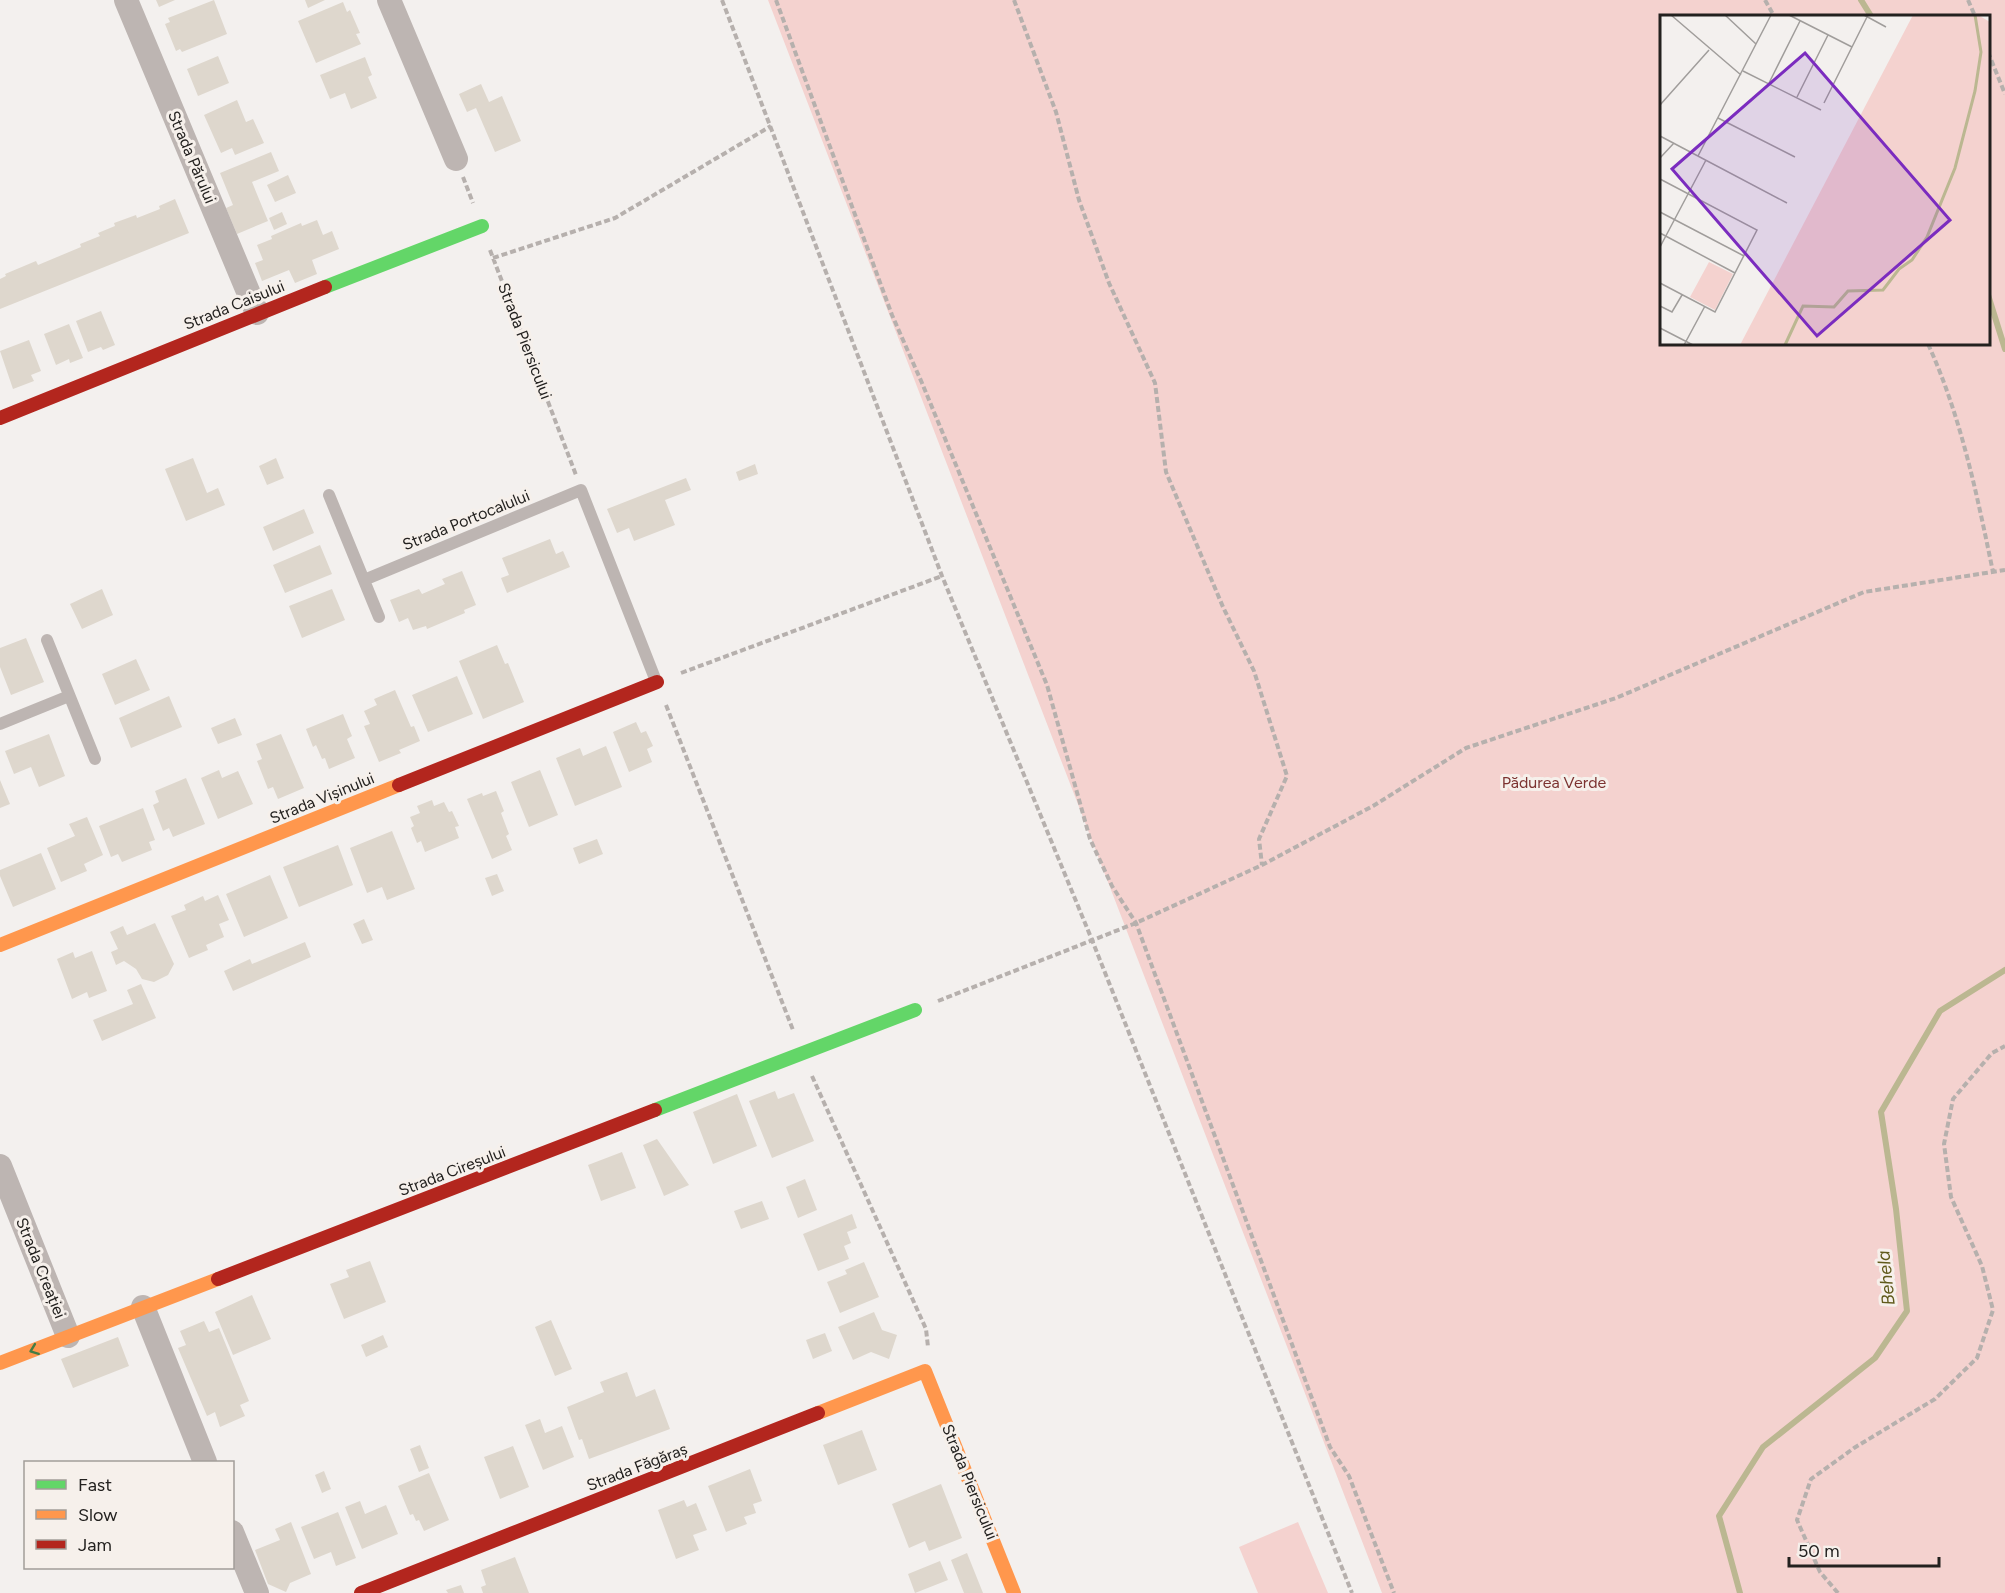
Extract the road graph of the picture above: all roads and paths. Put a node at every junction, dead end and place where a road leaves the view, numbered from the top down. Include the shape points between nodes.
1 (126, 0) edge
2 (389, 0) edge
3 (722, 0) edge
4 (776, 0) edge
5 (1014, 0) edge
6 (1765, 0) edge
7 (1968, 0) edge
8 (1773, 15) edge
9 (1975, 15) edge
10 (1990, 55) edge
11 (2005, 94) edge
12 (771, 126) junction
13 (456, 159) joint
14 (482, 226) junction
15 (494, 258) junction
16 (257, 313) junction
17 (1928, 345) edge
18 (0, 418) edge
19 (581, 490) junction
20 (329, 495) dead end
21 (2005, 570) edge
22 (1993, 572) junction
23 (942, 576) junction
24 (364, 580) junction
25 (379, 617) dead end
26 (47, 640) dead end
27 (657, 682) junction
28 (69, 696) junction
29 (0, 724) edge
30 (95, 759) dead end
31 (1262, 865) junction
32 (1136, 923) junction
33 (1092, 940) junction
34 (0, 945) edge
35 (915, 1010) joint
36 (2005, 1046) edge
37 (0, 1166) edge
38 (143, 1307) junction
39 (68, 1336) junction
40 (0, 1363) edge
41 (926, 1371) joint
42 (205, 1461) edge
43 (234, 1537) edge
44 (257, 1593) edge
45 (361, 1593) edge
46 (1014, 1593) edge
47 (1352, 1593) edge
48 (1394, 1593) edge
49 (1838, 1593) edge

1 - 16 street, Strada Părului
2 - 13 street
3 - 12 path
4 - 32 path via 892,315 1047,685 1090,839 1112,886
5 - 31 path via 1056,112 1080,200 1109,283 1155,383 1166,472 1254,671 1287,776 1259,839
6 - 8 path
7 - 9 path
10 - 11 path
12 - 15 path via 615,218
12 - 23 path
13 - 14 path, Strada Piersicului
14 - 15 path, Strada Piersicului
14 - 16 street, Strada Caisului
15 - 19 path, Strada Piersicului
16 - 18 street, Strada Caisului
17 - 22 path via 1941,371 1973,474
19 - 24 lane, Strada Portocalului
19 - 27 lane
20 - 24 lane
21 - 22 path
22 - 31 path via 1864,592 1616,698 1466,748 1373,806
23 - 27 path
23 - 33 path
24 - 25 lane
26 - 28 lane
27 - 34 street, Strada Vișinului
28 - 29 lane
28 - 30 lane
31 - 32 path
32 - 33 path
32 - 48 path via 1330,1446 1349,1476
33 - 35 path
33 - 47 path
35 - 38 street, Strada Cireșului
36 - 49 path via 1992,1053 1953,1099 1944,1144 1951,1197 1982,1266 1993,1310 1977,1358 1935,1399 1811,1479 1797,1520 1820,1572
37 - 39 street, Strada Creației
38 - 39 street, Strada Cireșului
38 - 42 street
39 -> 40 street, Strada Cireșului
41 - 45 street, Strada Făgăraș
41 - 46 street, Strada Piersicului
43 - 44 street

